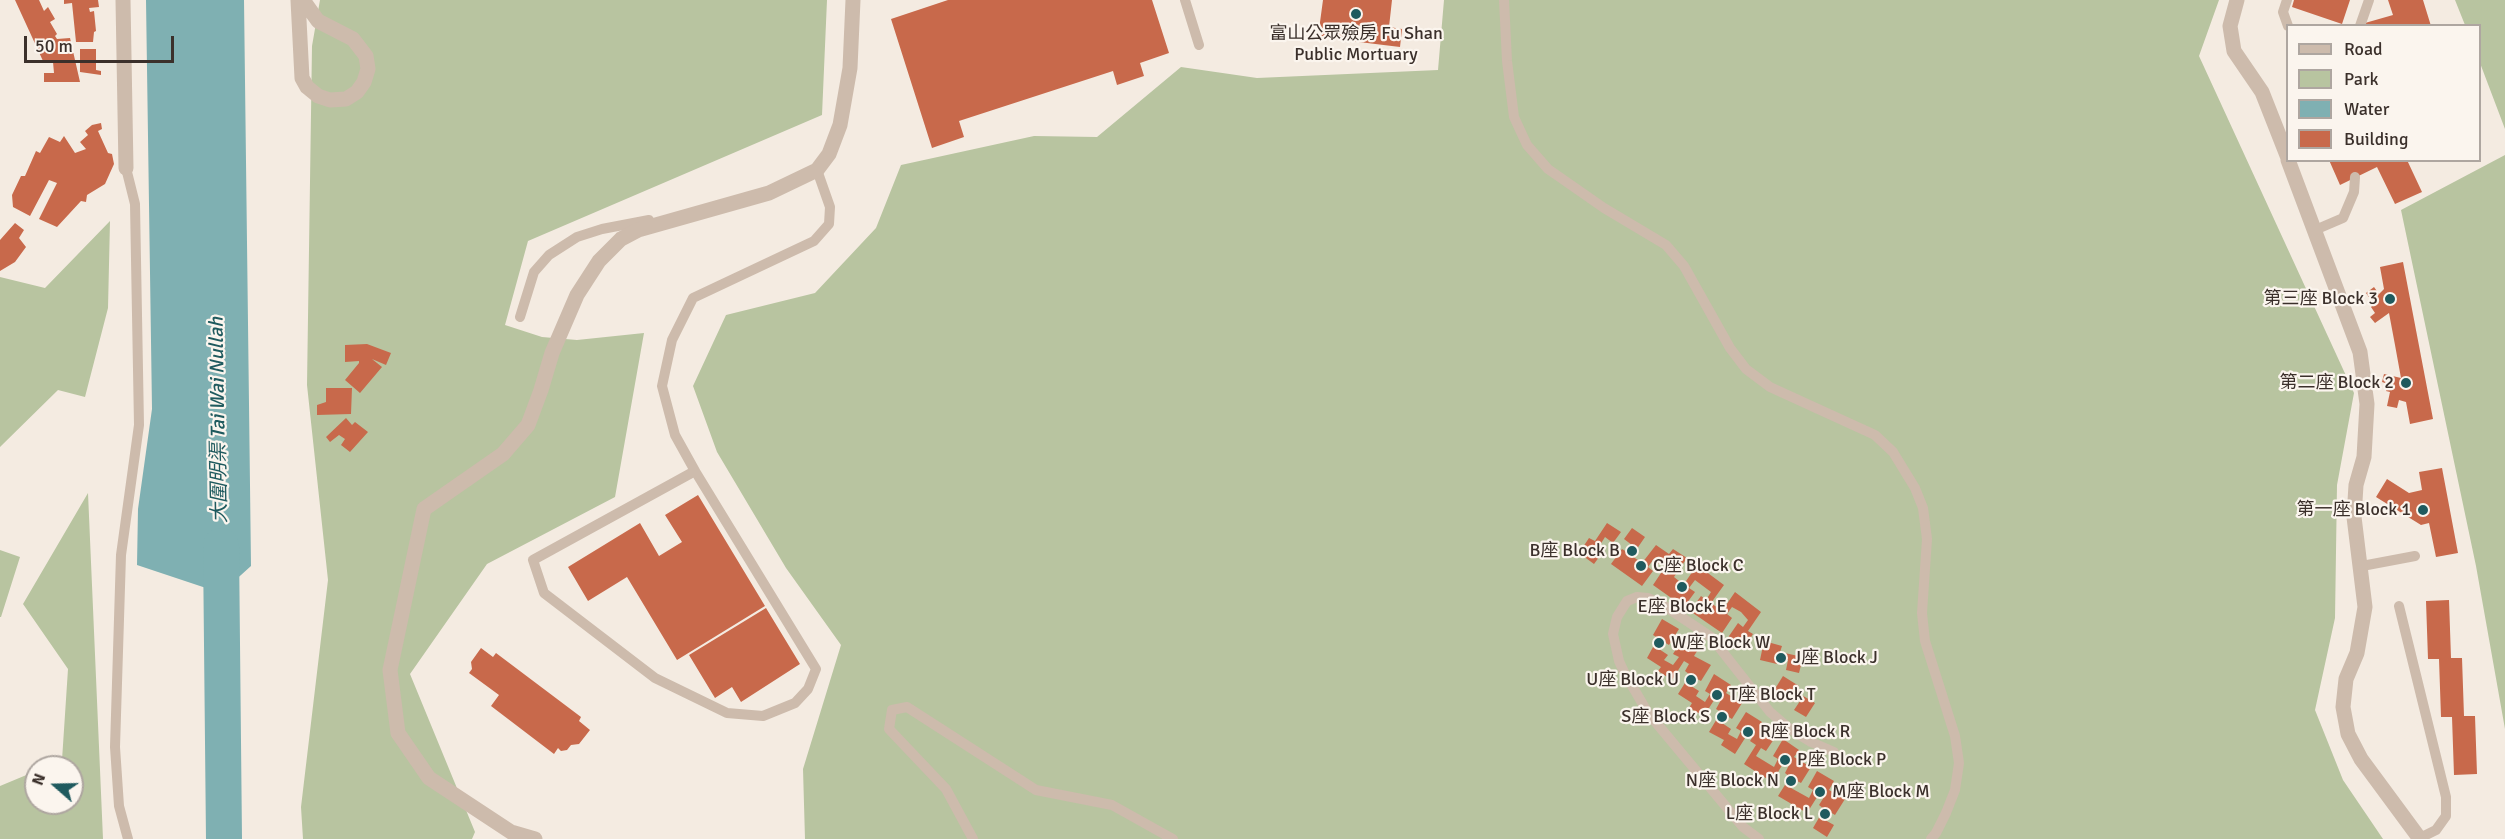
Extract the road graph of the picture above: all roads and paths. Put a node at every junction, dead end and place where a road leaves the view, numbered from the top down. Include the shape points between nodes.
1 (123, 0) edge
2 (298, 0) edge
3 (303, 0) edge
4 (853, 0) edge
5 (1185, 0) edge
6 (1504, 0) edge
7 (2236, 0) edge
8 (2287, 0) edge
9 (2369, 0) edge
10 (2287, 24) edge
11 (2361, 24) edge
12 (1199, 45) dead end
13 (2286, 154) edge
14 (2289, 162) edge
15 (126, 168) joint
16 (817, 170) junction
17 (2355, 177) dead end
18 (700, 211) junction
19 (2315, 230) junction
20 (520, 317) dead end
21 (695, 471) junction
22 (2415, 556) dead end
23 (2362, 566) junction
24 (2399, 606) dead end
25 (1834, 752) dead end
26 (2420, 838) edge
27 (128, 839) edge
28 (535, 839) edge
29 (973, 839) edge
30 (1173, 839) edge
31 (1759, 839) edge
32 (1930, 839) edge

1 - 15 street
2 - 3 street via 302,78 318,96 346,99 364,82 366,56 353,39 318,21
4 - 16 street via 849,68 840,125 829,154
5 - 12 lane
6 - 32 lane via 1514,117 1527,145 1548,169 1666,245 1684,266 1746,369 1770,387 1875,435 1893,452 1915,488 1923,508 1927,539 1922,612 1925,641 1955,736 1959,763 1955,790
7 - 13 street via 2230,26 2234,51 2262,92
8 - 10 lane via 2283,12
9 - 11 lane
14 - 19 street
15 - 27 lane via 135,204 139,425 121,555 115,747 119,806
16 - 18 street via 769,194
16 - 21 lane via 830,207 829,224 814,241 693,298 672,340 662,386 675,435
17 - 19 lane via 2354,192 2343,219
18 - 20 lane via 602,228 560,247 534,272
18 - 28 street via 638,230 621,239 599,261 573,304 528,425 503,454 424,509 390,670 398,733 429,778 511,832
19 - 23 street via 2360,352 2367,404 2364,457 2356,485 2354,517
21 - 21 lane via 816,669 808,689 795,704 763,716 727,713 655,678 544,593 533,560
22 - 23 lane
23 - 26 street via 2364,616 2357,653 2346,679 2343,707 2348,734 2361,759
24 - 26 lane via 2446,797 2446,816 2436,830
25 - 31 lane via 1804,737 1770,712 1711,637 1648,598 1637,597 1627,602 1617,617 1613,634 1619,661 1630,682 1648,713 1743,827
29 - 30 lane via 946,789 889,729 892,710 907,707 1036,790 1112,805

